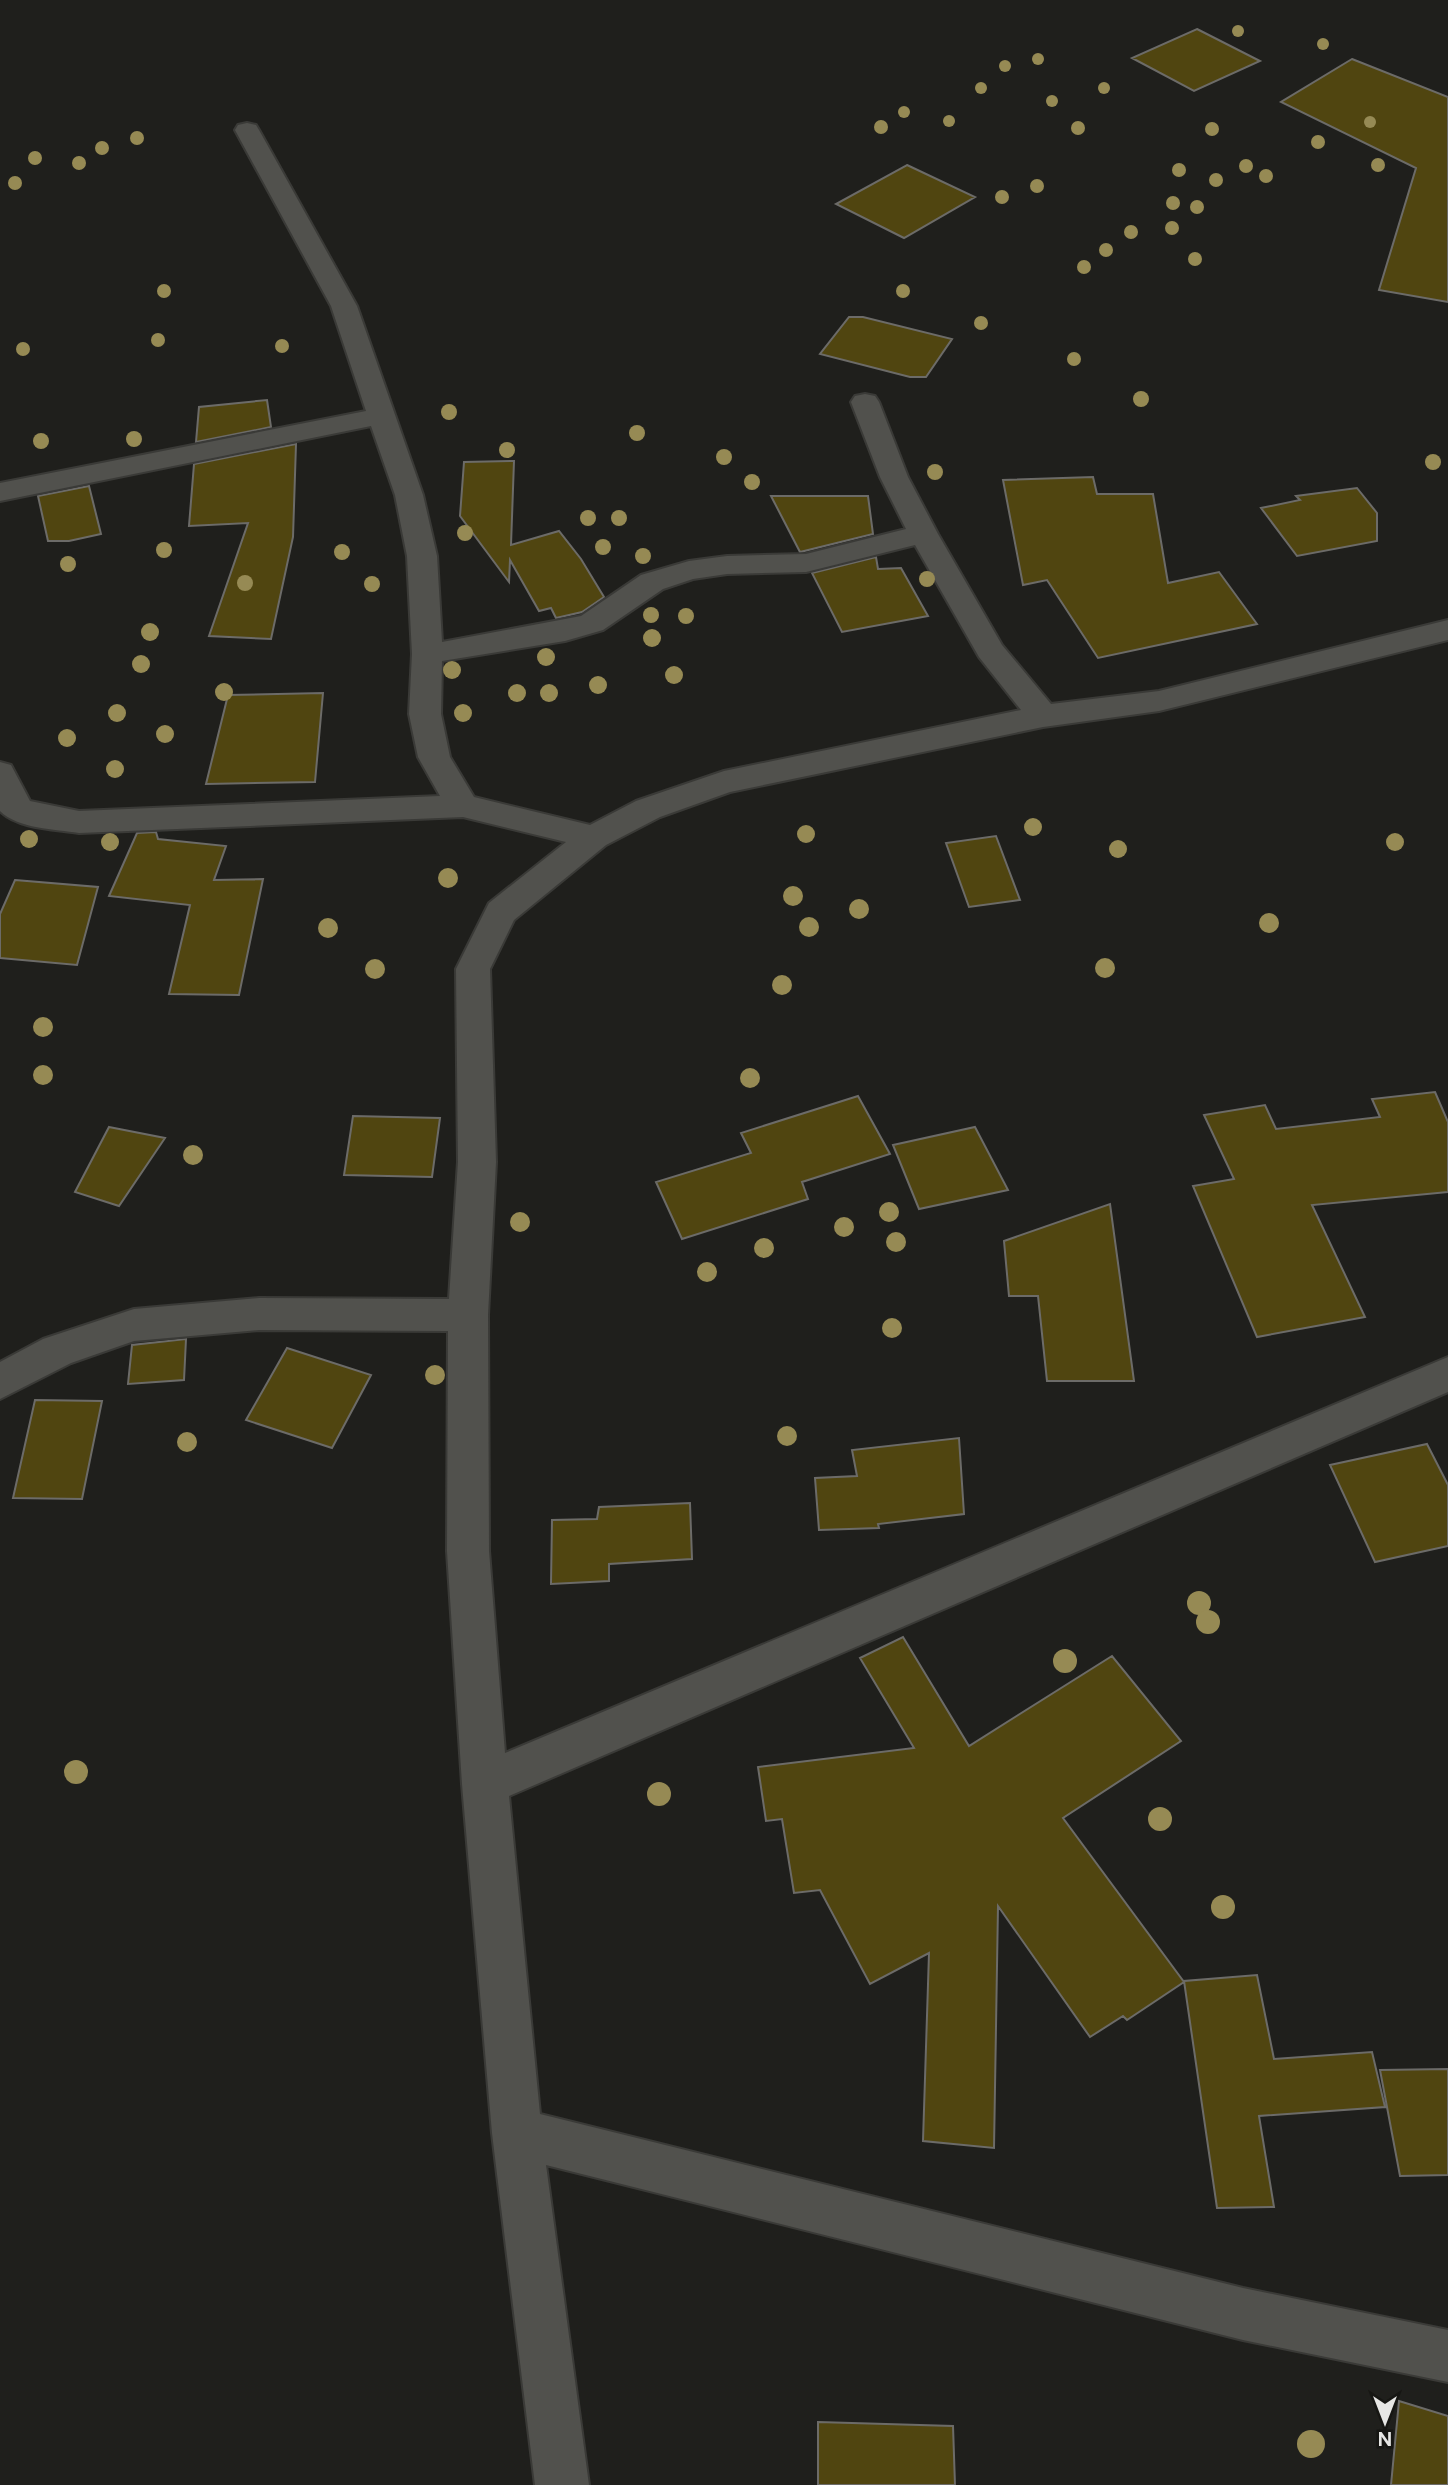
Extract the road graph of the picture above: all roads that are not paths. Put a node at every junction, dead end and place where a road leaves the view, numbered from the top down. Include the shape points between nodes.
1 (247, 130) dead end
2 (865, 402) dead end
3 (382, 416) junction
4 (0, 492) edge
5 (923, 534) junction
6 (1448, 630) edge
7 (427, 654) junction
8 (1043, 716) junction
9 (0, 773) edge
10 (463, 806) junction
11 (594, 837) junction
12 (468, 1315) junction
13 (1448, 1374) edge
14 (0, 1382) edge
15 (485, 1784) junction
16 (517, 2133) junction
17 (1448, 2356) edge
18 (562, 2485) edge

1 - 3 street via 344,306
2 - 5 street via 894,477
3 - 4 street
3 - 7 street via 409,495 422,556
5 - 7 street via 806,563 689,570 652,582 592,623
5 - 8 street via 990,650
6 - 8 street via 1159,701
7 - 10 street via 425,714 433,757
8 - 11 street via 724,782 648,810
9 - 10 street via 12,804 20,811 79,822
10 - 11 street
11 - 12 street via 500,912 473,969 477,1162
12 - 14 street via 259,1314 134,1325 57,1351
12 - 15 street via 468,1551
13 - 15 street
15 - 16 street
16 - 17 street via 1243,2314
16 - 18 street

